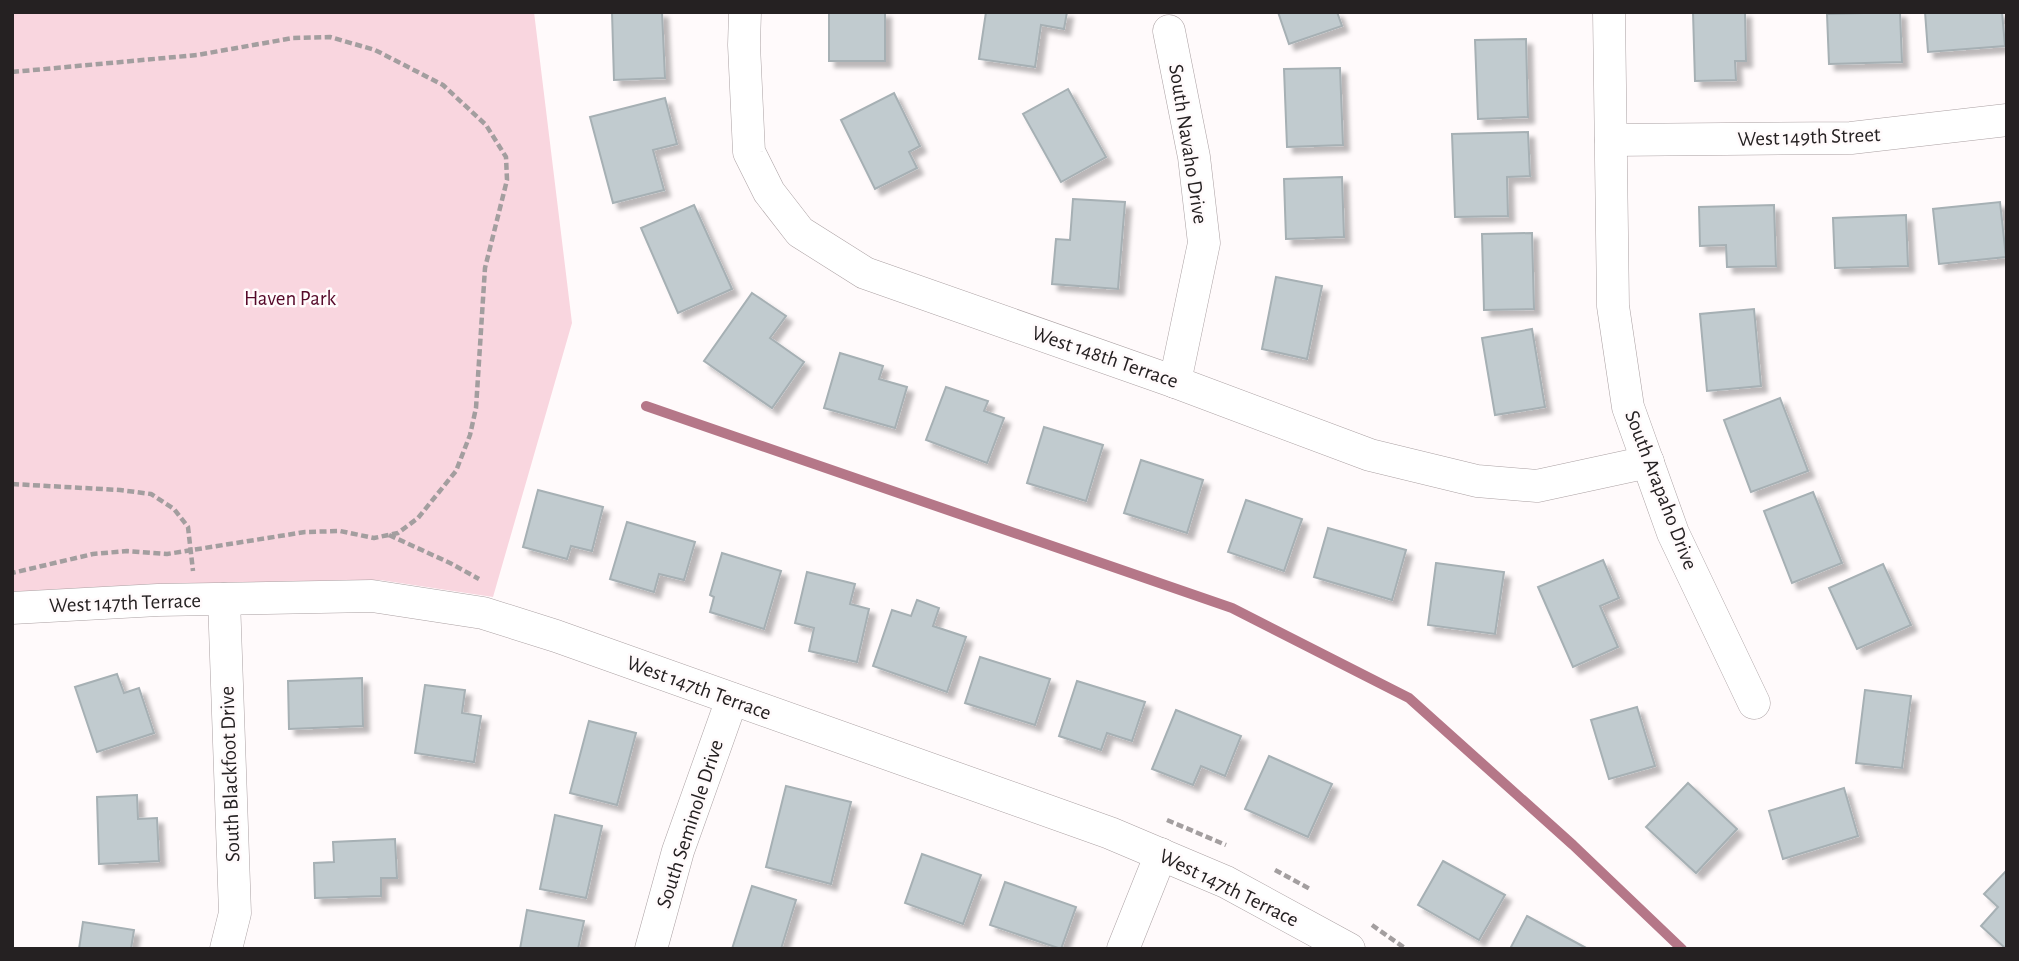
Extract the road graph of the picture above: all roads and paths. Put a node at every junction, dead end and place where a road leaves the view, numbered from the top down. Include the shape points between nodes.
1 (745, 12) edge
2 (1609, 12) edge
3 (1169, 31) dead end
4 (12, 72) edge
5 (2007, 120) edge
6 (1611, 140) junction
7 (1175, 382) junction
8 (1648, 462) junction
9 (12, 484) edge
10 (192, 551) junction
11 (12, 573) edge
12 (209, 599) junction
13 (12, 608) edge
14 (732, 699) junction
15 (1754, 703) dead end
16 (1161, 854) junction
17 (226, 949) edge
18 (651, 949) edge
19 (1123, 949) edge
20 (1349, 949) edge

1 - 7 street, West 148th Terrace via 750,152 769,192 800,232 865,273
2 - 6 street, South Arapaho Drive
3 - 7 street, South Navaho Drive via 1194,157 1204,243
4 - 10 path via 330,37 374,50 443,85 486,125 506,157 507,180 485,268 476,408 456,471 418,517 398,533 374,538 340,531 305,532
5 - 6 street, West 149th Street via 1851,138
6 - 8 street, South Arapaho Drive via 1613,306 1628,407
7 - 8 street, West 148th Terrace via 1370,455 1477,481 1537,486
8 - 15 street, South Arapaho Drive via 1673,534
9 - 10 path via 150,494 174,509 188,527
10 - 11 path via 93,554
10 - 12 path
12 - 13 street, West 147th Terrace
12 - 14 street, West 147th Terrace via 372,596 483,613
12 - 17 street, South Blackfoot Drive via 235,913
14 - 16 street, West 147th Terrace
14 - 18 street, South Seminole Drive via 678,851
16 - 19 street
16 - 20 street, West 147th Terrace via 1226,882

